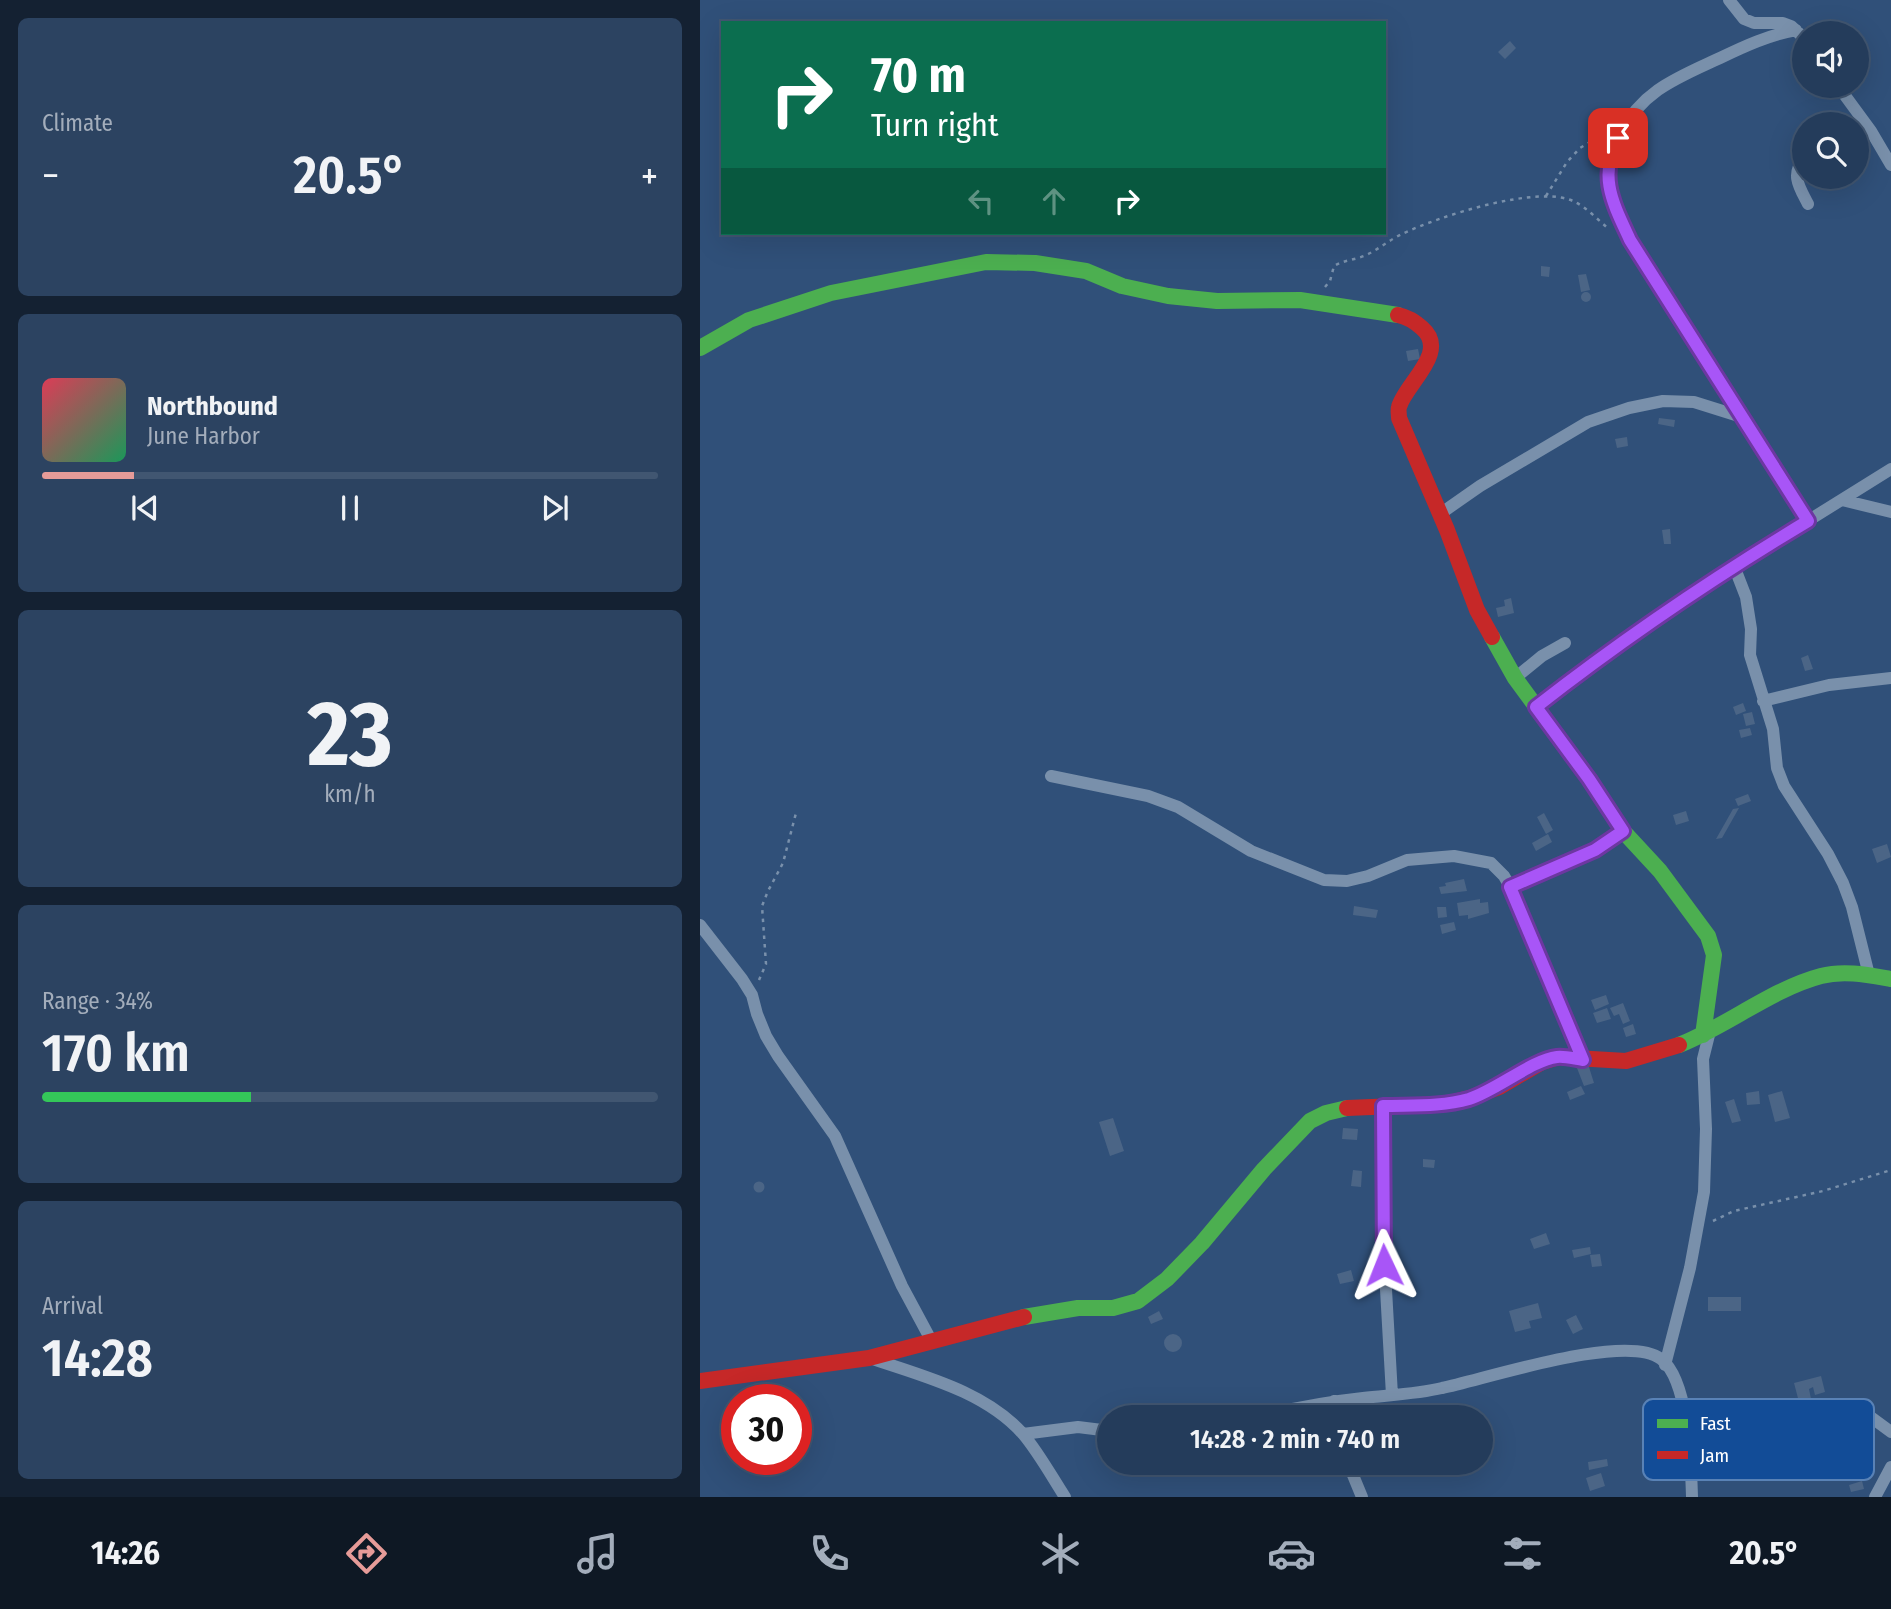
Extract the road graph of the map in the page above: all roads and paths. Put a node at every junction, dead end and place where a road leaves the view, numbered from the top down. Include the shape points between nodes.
1 (1729, 0) edge
2 (1792, 29) edge
3 (1792, 34) edge
4 (1626, 122) junction
5 (1869, 135) edge
6 (1891, 164) edge
7 (1800, 189) edge
8 (1545, 197) junction
9 (1808, 204) dead end
10 (1630, 240) junction
11 (1307, 301) junction
12 (700, 348) edge
13 (1745, 418) junction
14 (1891, 469) edge
15 (1842, 500) junction
16 (1891, 512) edge
17 (1440, 514) junction
18 (1808, 521) junction
19 (1734, 566) junction
20 (1565, 643) dead end
21 (1515, 678) junction
22 (1891, 678) edge
23 (1763, 701) junction
24 (1536, 707) junction
25 (1051, 776) dead end
26 (796, 813) dead end
27 (1623, 831) junction
28 (1510, 887) junction
29 (700, 925) edge
30 (1869, 975) junction
31 (1891, 979) edge
32 (752, 995) junction
33 (1706, 1033) junction
34 (1583, 1060) junction
35 (1383, 1106) junction
36 (1891, 1170) edge
37 (1698, 1230) junction
38 (931, 1339) junction
39 (869, 1357) junction
40 (1665, 1365) junction
41 (700, 1381) edge
42 (1392, 1395) junction
43 (1680, 1399) edge
44 (1334, 1401) junction
45 (1315, 1405) edge
46 (1334, 1405) edge
47 (1874, 1419) edge
48 (1097, 1429) edge
49 (1891, 1432) edge
50 (1023, 1434) junction
51 (1891, 1467) edge
52 (1353, 1475) edge
53 (1065, 1497) edge
54 (1362, 1497) edge
55 (1875, 1497) edge

1 - 2 street via 1744,19 1783,23
3 - 4 street via 1775,34 1678,78 1653,92
4 - 8 path via 1580,148
4 - 10 street via 1610,153 1607,181
5 - 6 street
7 - 9 street
8 - 10 path via 1574,201 1608,229
8 - 11 path via 1474,207 1403,233 1366,255 1334,266 1326,287
10 - 13 street
11 - 12 street via 1168,296 1122,286 1086,271 986,262 831,293 749,320
11 - 17 street via 1401,315 1427,332 1429,358 1399,406 1399,418
13 - 17 street via 1694,402 1663,401 1629,408 1588,422
13 - 18 street
14 - 15 street
15 - 16 street
15 - 18 street
17 - 21 street via 1477,610
18 - 19 street
19 - 23 street via 1746,597 1750,655
19 - 24 street
20 - 21 street
21 - 24 street
22 - 23 street via 1829,685
23 - 30 street via 1773,729 1777,768 1843,883
24 - 27 street
25 - 28 street via 1148,796 1178,807 1251,850 1324,880 1347,881 1407,860 1454,856 1491,863
26 - 32 path via 783,863 764,899 766,964
27 - 28 street via 1595,850
27 - 33 street via 1660,871 1708,936 1714,955
28 - 34 street
29 - 32 street
30 - 31 street
30 - 33 street via 1823,975
32 - 38 street via 778,1056 835,1136 902,1286
33 - 34 street via 1626,1061
33 - 37 street via 1704,1192
34 - 35 street via 1558,1057 1542,1062 1499,1087 1445,1104
35 - 38 street via 1349,1108 1310,1121 1202,1243 1138,1301 1113,1308 1038,1314
35 - 42 street via 1382,1219
36 - 37 path via 1734,1211
37 - 40 street
38 - 39 street
39 - 41 street
39 - 50 street via 959,1390 999,1412
40 - 42 street via 1661,1359 1638,1352 1591,1352 1441,1389
40 - 43 street
42 - 44 street
44 - 45 street
44 - 46 street
47 - 49 street
48 - 50 street via 1078,1427
50 - 53 street
51 - 55 street
52 - 54 street

